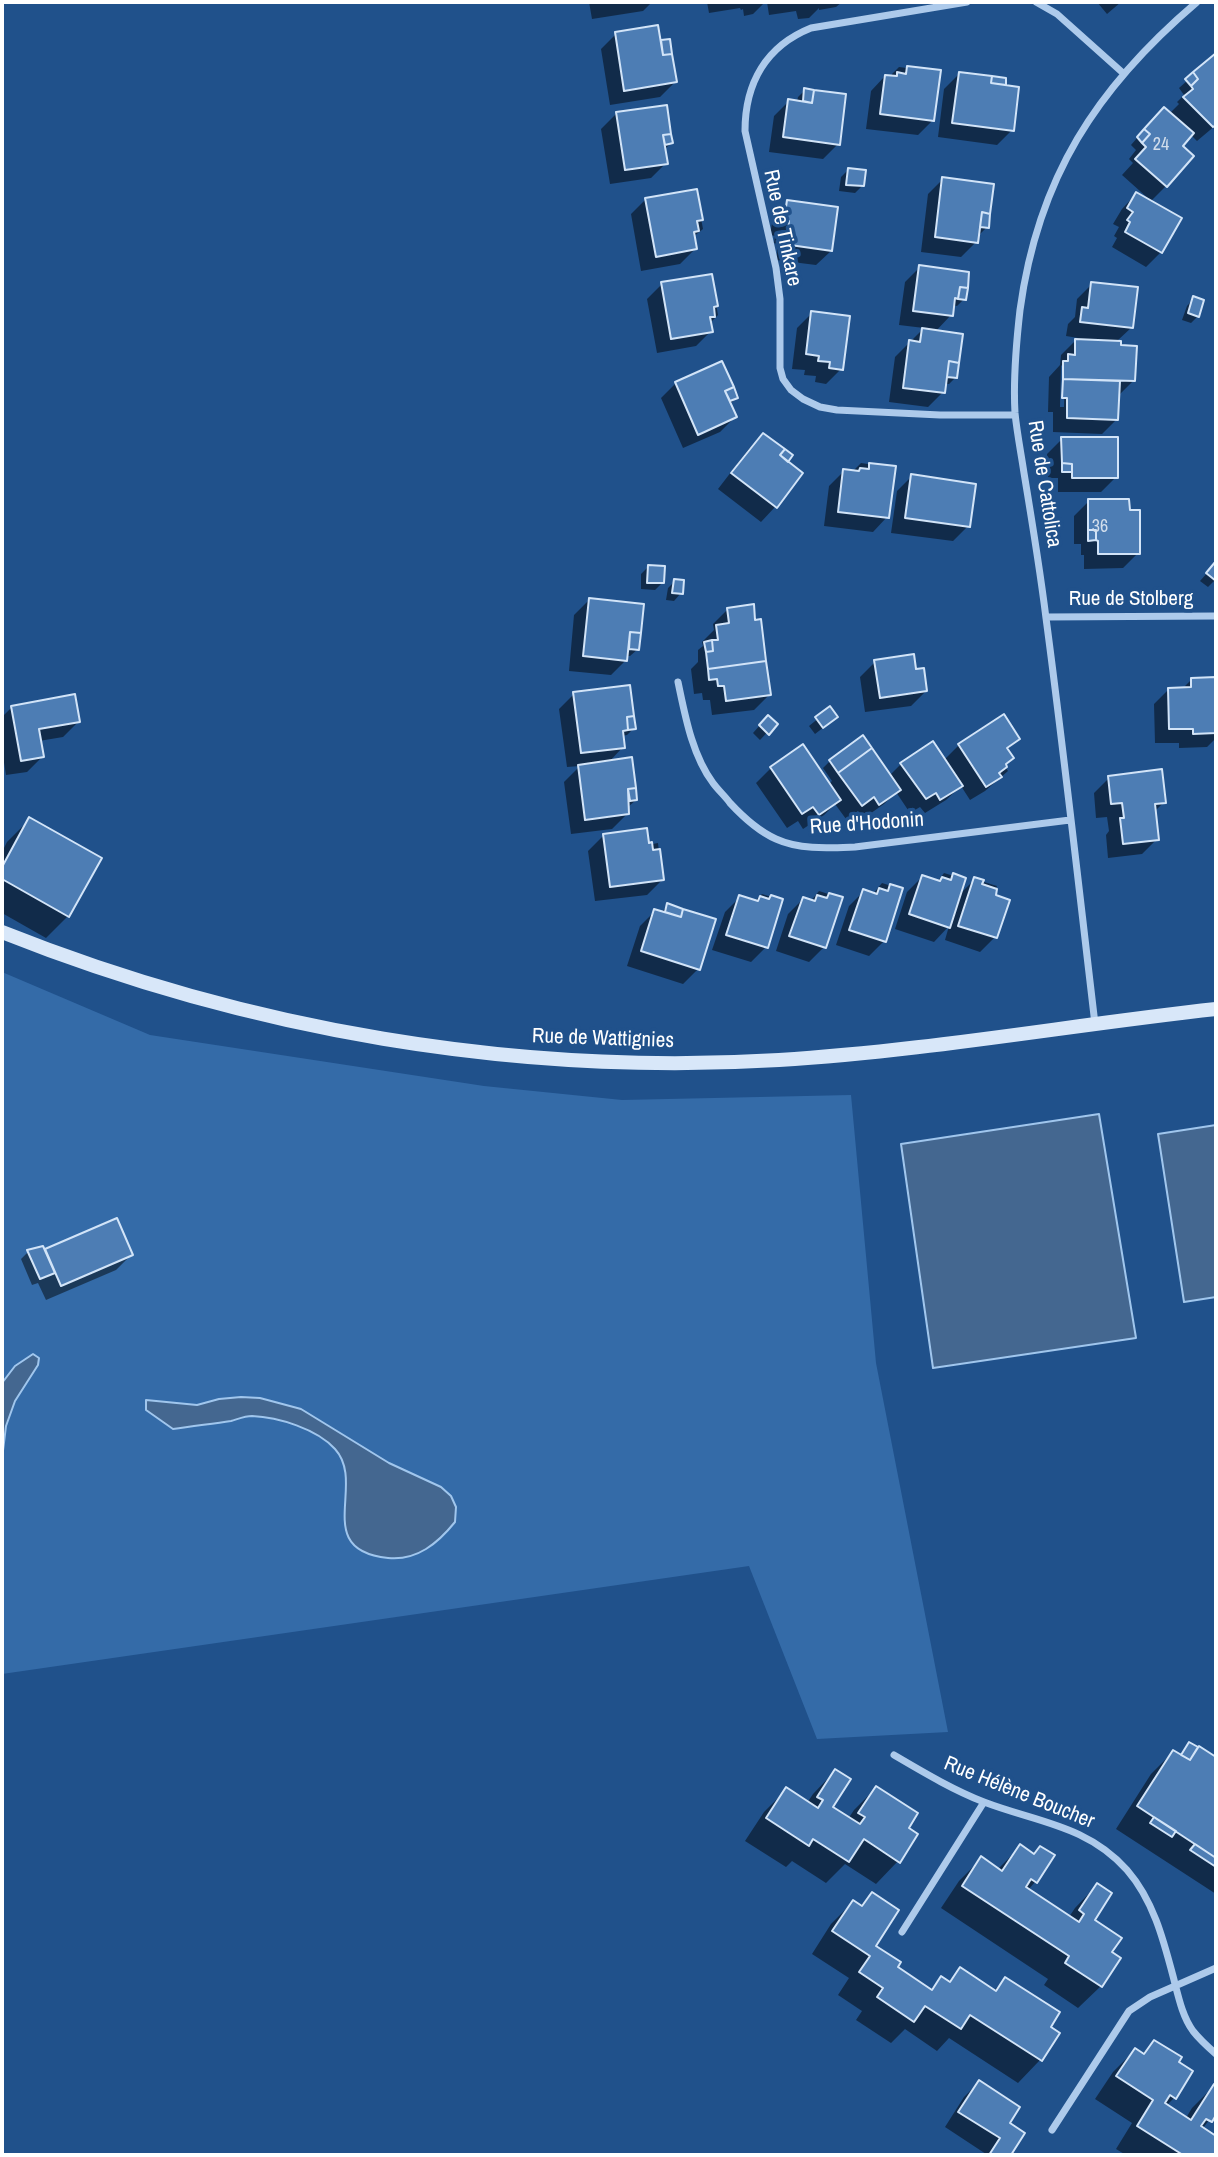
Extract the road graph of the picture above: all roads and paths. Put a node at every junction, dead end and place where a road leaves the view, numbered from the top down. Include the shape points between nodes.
1 (967, 2) edge
2 (1036, 2) edge
3 (1196, 2) edge
4 (1123, 72) junction
5 (1016, 415) junction
6 (1216, 616) edge
7 (1046, 617) junction
8 (678, 682) dead end
9 (1070, 820) junction
10 (2, 932) edge
11 (1216, 1009) edge
12 (1095, 1024) junction
13 (894, 1755) dead end
14 (984, 1802) junction
15 (902, 1932) dead end
16 (1216, 1968) edge
17 (1176, 1987) junction
18 (1216, 2054) edge
19 (1052, 2130) dead end

1 - 5 street, Rue de Tinkare via 797,34 775,51 756,76 745,112 745,131 776,268 780,368 790,390 820,407 837,410
2 - 4 street via 1057,14
3 - 4 street, Rue de Cattolica
4 - 5 street, Rue de Cattolica via 1075,140 1037,229 1017,332
5 - 7 street, Rue de Cattolica
6 - 7 street, Rue de Stolberg
7 - 9 street, Rue de Cattolica
8 - 9 street, Rue d'Hodonin via 697,753 711,781 756,828 777,840 819,848 855,847
9 - 12 street, Rue de Cattolica
10 - 12 street, Rue de Wattignies via 129,977 260,1014 370,1037 501,1055 640,1062 779,1060
11 - 12 street, Rue de Wattignies
13 - 14 street, Rue Hélène Boucher
14 - 15 street
14 - 17 street, Rue Hélène Boucher via 1088,1837 1126,1869 1152,1908
16 - 17 street
17 - 18 street, Rue Hélène Boucher via 1193,2031
17 - 19 street via 1129,2011

